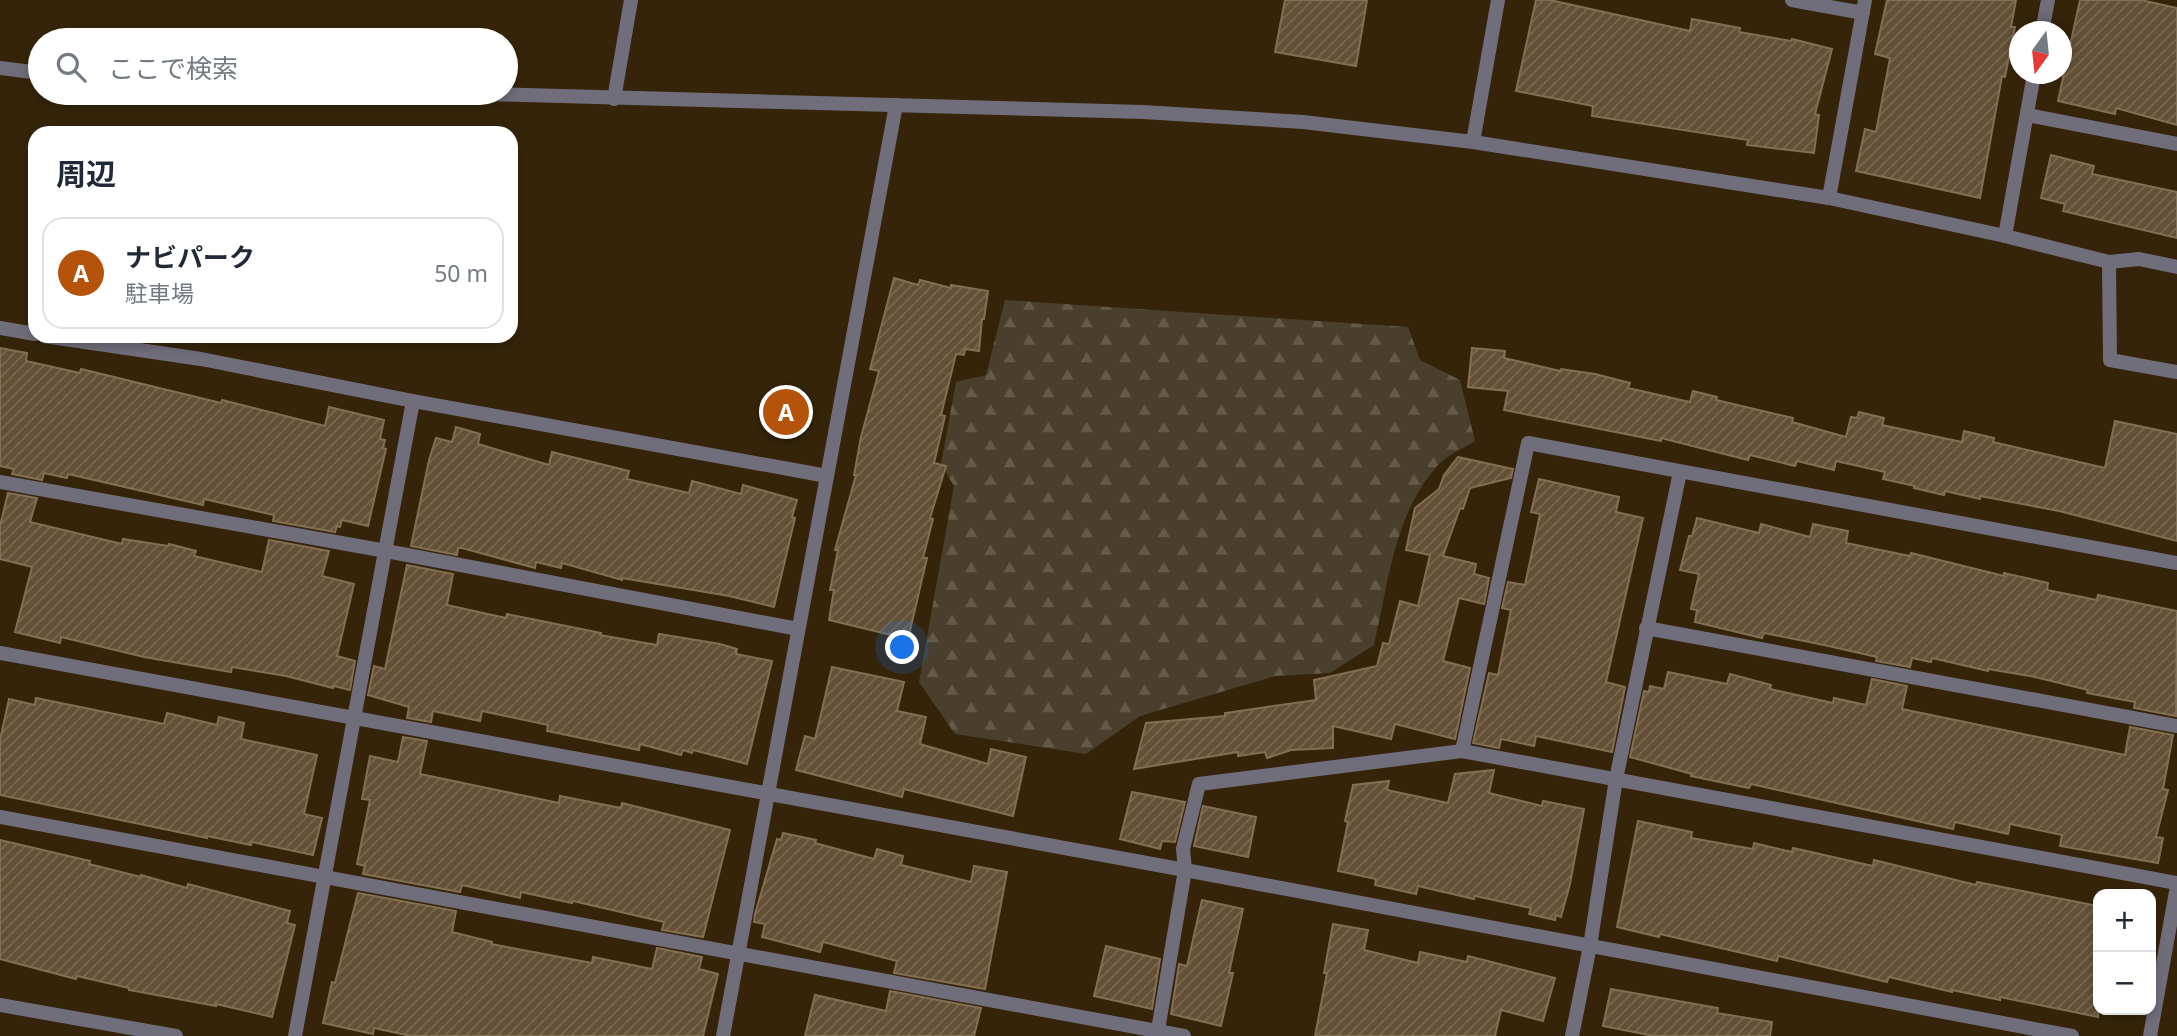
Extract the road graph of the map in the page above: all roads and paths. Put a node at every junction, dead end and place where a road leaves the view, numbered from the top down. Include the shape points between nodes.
1 (631, 0) edge
2 (1498, 0) edge
3 (1792, 0) edge
4 (2048, 0) edge
5 (1864, 7) edge
6 (2044, 21) edge
7 (0, 68) edge
8 (28, 72) edge
9 (2032, 84) edge
10 (518, 96) edge
11 (614, 99) junction
12 (896, 105) junction
13 (2027, 115) junction
14 (1473, 142) junction
15 (2177, 144) edge
16 (1829, 198) junction
17 (2005, 236) junction
18 (2109, 262) junction
19 (2177, 267) edge
20 (0, 328) edge
21 (28, 333) edge
22 (92, 343) edge
23 (2177, 372) edge
24 (412, 401) junction
25 (1680, 472) junction
26 (827, 476) junction
27 (0, 482) edge
28 (386, 551) junction
29 (2177, 563) edge
30 (1646, 628) junction
31 (798, 629) junction
32 (0, 653) edge
33 (353, 718) junction
34 (2177, 726) edge
35 (1462, 751) junction
36 (1616, 779) junction
37 (768, 794) junction
38 (0, 817) edge
39 (1185, 870) junction
40 (324, 877) junction
41 (2177, 884) edge
42 (1590, 946) junction
43 (738, 953) junction
44 (0, 1005) edge
45 (124, 1031) edge
46 (1158, 1034) edge
47 (176, 1036) edge
48 (295, 1036) edge
49 (723, 1036) edge
50 (1184, 1036) edge
51 (1572, 1036) edge
52 (2072, 1036) edge
53 (2150, 1036) edge

1 - 11 street
2 - 14 street
3 - 5 street
4 - 6 street
5 - 16 street
7 - 8 street
9 - 13 street
10 - 11 street
11 - 12 street
12 - 14 street via 1183,114 1303,122
12 - 26 street
13 - 15 street
13 - 17 street
14 - 16 street
16 - 17 street
17 - 18 street
18 - 19 street via 2139,259
18 - 23 street via 2110,360
20 - 21 street
22 - 24 street via 201,359
24 - 26 street
24 - 28 street
25 - 29 street
25 - 30 street
25 - 35 street via 1528,443
26 - 31 street
27 - 28 street
28 - 31 street
28 - 33 street
30 - 34 street
30 - 36 street
31 - 37 street
32 - 33 street
33 - 37 street
33 - 40 street
35 - 36 street
35 - 39 street via 1199,784 1183,849
36 - 41 street
36 - 42 street
37 - 39 street
37 - 43 street
38 - 40 street
39 - 42 street
39 - 46 street
40 - 43 street
40 - 48 street
41 - 53 street
42 - 51 street
42 - 52 street
43 - 46 street
43 - 49 street
44 - 45 street
45 - 47 street
46 - 50 street

